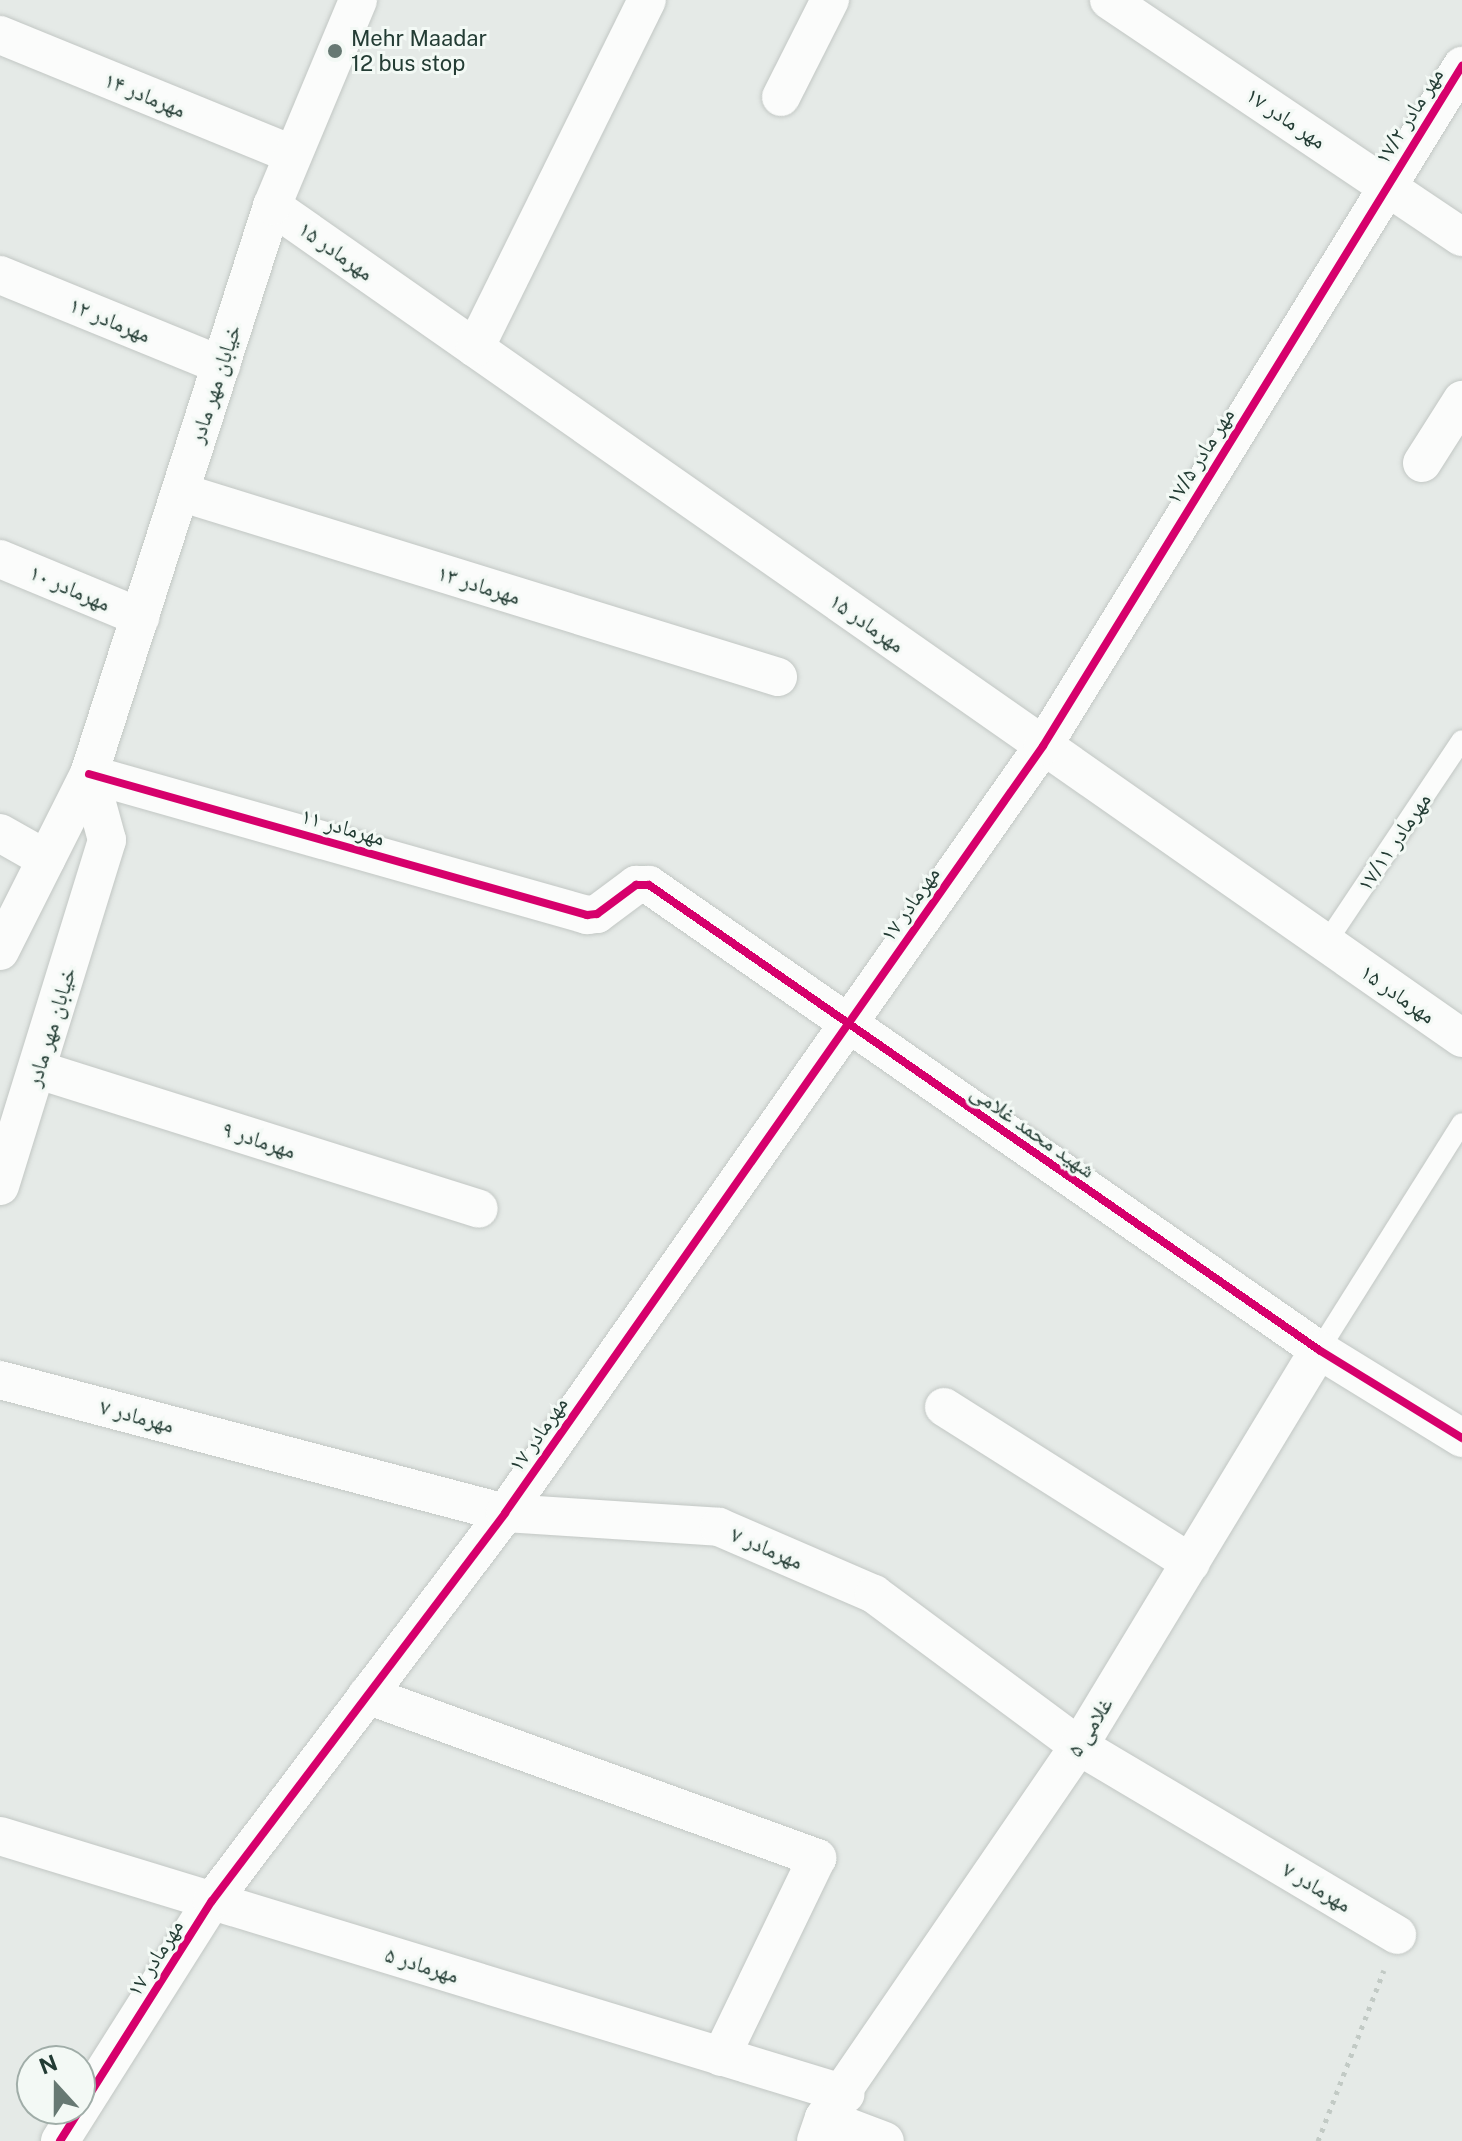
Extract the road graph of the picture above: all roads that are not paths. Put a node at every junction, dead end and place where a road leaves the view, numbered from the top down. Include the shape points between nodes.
1 (358, 0) edge
2 (647, 0) edge
3 (830, 0) edge
4 (1109, 0) edge
5 (0, 35) edge
6 (1462, 66) edge
7 (781, 97) dead end
8 (291, 154) junction
9 (1387, 185) junction
10 (272, 206) junction
11 (1462, 237) edge
12 (0, 275) edge
13 (475, 348) junction
14 (221, 365) junction
15 (1462, 400) edge
16 (1422, 463) dead end
17 (180, 492) junction
18 (0, 559) edge
19 (140, 617) junction
20 (778, 677) dead end
21 (1462, 740) edge
22 (1043, 746) junction
23 (89, 774) junction
24 (0, 833) edge
25 (46, 859) junction
26 (587, 915) joint
27 (1326, 943) junction
28 (0, 951) edge
29 (847, 1024) junction
30 (1462, 1038) edge
31 (39, 1070) junction
32 (1462, 1123) edge
33 (9, 1132) edge
34 (0, 1186) edge
35 (479, 1209) dead end
36 (1319, 1350) junction
37 (0, 1380) edge
38 (944, 1407) dead end
39 (1462, 1438) edge
40 (505, 1513) junction
41 (1191, 1563) junction
42 (367, 1695) junction
43 (1079, 1746) junction
44 (0, 1836) edge
45 (212, 1901) junction
46 (1397, 1935) road end
47 (721, 2057) junction
48 (828, 2118) edge
49 (60, 2141) edge
50 (885, 2141) edge

1 - 8 street, خیابان مهر مادر
2 - 13 street
3 - 7 street
4 - 9 street, مهر مادر ۱۷
5 - 8 street, مهرمادر ۱۴
6 - 9 street, مهر مادر ۱۷/۲
8 - 10 street, خیابان مهر مادر
9 - 11 street, مهر مادر ۱۷
9 - 22 street, مهر مادر ۱۷/۵
10 - 13 street, مهرمادر ۱۵
10 - 14 street, خیابان مهر مادر
12 - 14 street, مهرمادر ۱۲
13 - 22 street, مهرمادر ۱۵
14 - 17 street, خیابان مهر مادر
15 - 16 street
17 - 19 street, خیابان مهر مادر
17 - 20 street, مهرمادر ۱۳
18 - 19 street, مهرمادر ۱۰
19 - 23 street, خیابان مهر مادر
21 - 27 lane, مهرمادر ۱۷/۱۱
22 - 27 street, مهرمادر ۱۵
22 - 29 street, مهرمادر ۱۷
23 - 25 street, خیابان مهر مادر
23 - 26 street, مهرمادر ۱۱
23 - 31 street, خیابان مهر مادر via 107,840
24 - 25 street
25 - 28 street, خیابان مهر مادر
26 - 29 street, شهید محمد غلامی via 597,914 636,885 649,885
27 - 30 street, مهرمادر ۱۵
29 - 36 street, شهید محمد غلامی
29 - 40 street, مهرمادر ۱۷
31 - 33 street, خیابان مهر مادر
31 - 35 street, مهرمادر ۹
32 - 36 lane
33 - 34 street, خیابان مهر مادر
36 - 39 street, شهید محمد غلامی
36 - 41 street, غلامی ۵
37 - 40 street, مهرمادر ۷
38 - 41 street
40 - 42 street, مهرمادر ۱۷
40 - 43 street, مهرمادر ۷ via 719,1527 874,1594
41 - 43 street, غلامی ۵
42 - 45 street, مهرمادر ۱۷
42 - 47 street via 817,1858
43 - 46 street, مهرمادر ۷
43 - 48 street, غلامی ۵
44 - 45 street, مهرمادر ۵
45 - 47 street, مهرمادر ۵
45 - 49 street, مهرمادر ۱۷
47 - 48 street, مهرمادر ۵
48 - 50 street, مهرمادر ۵

